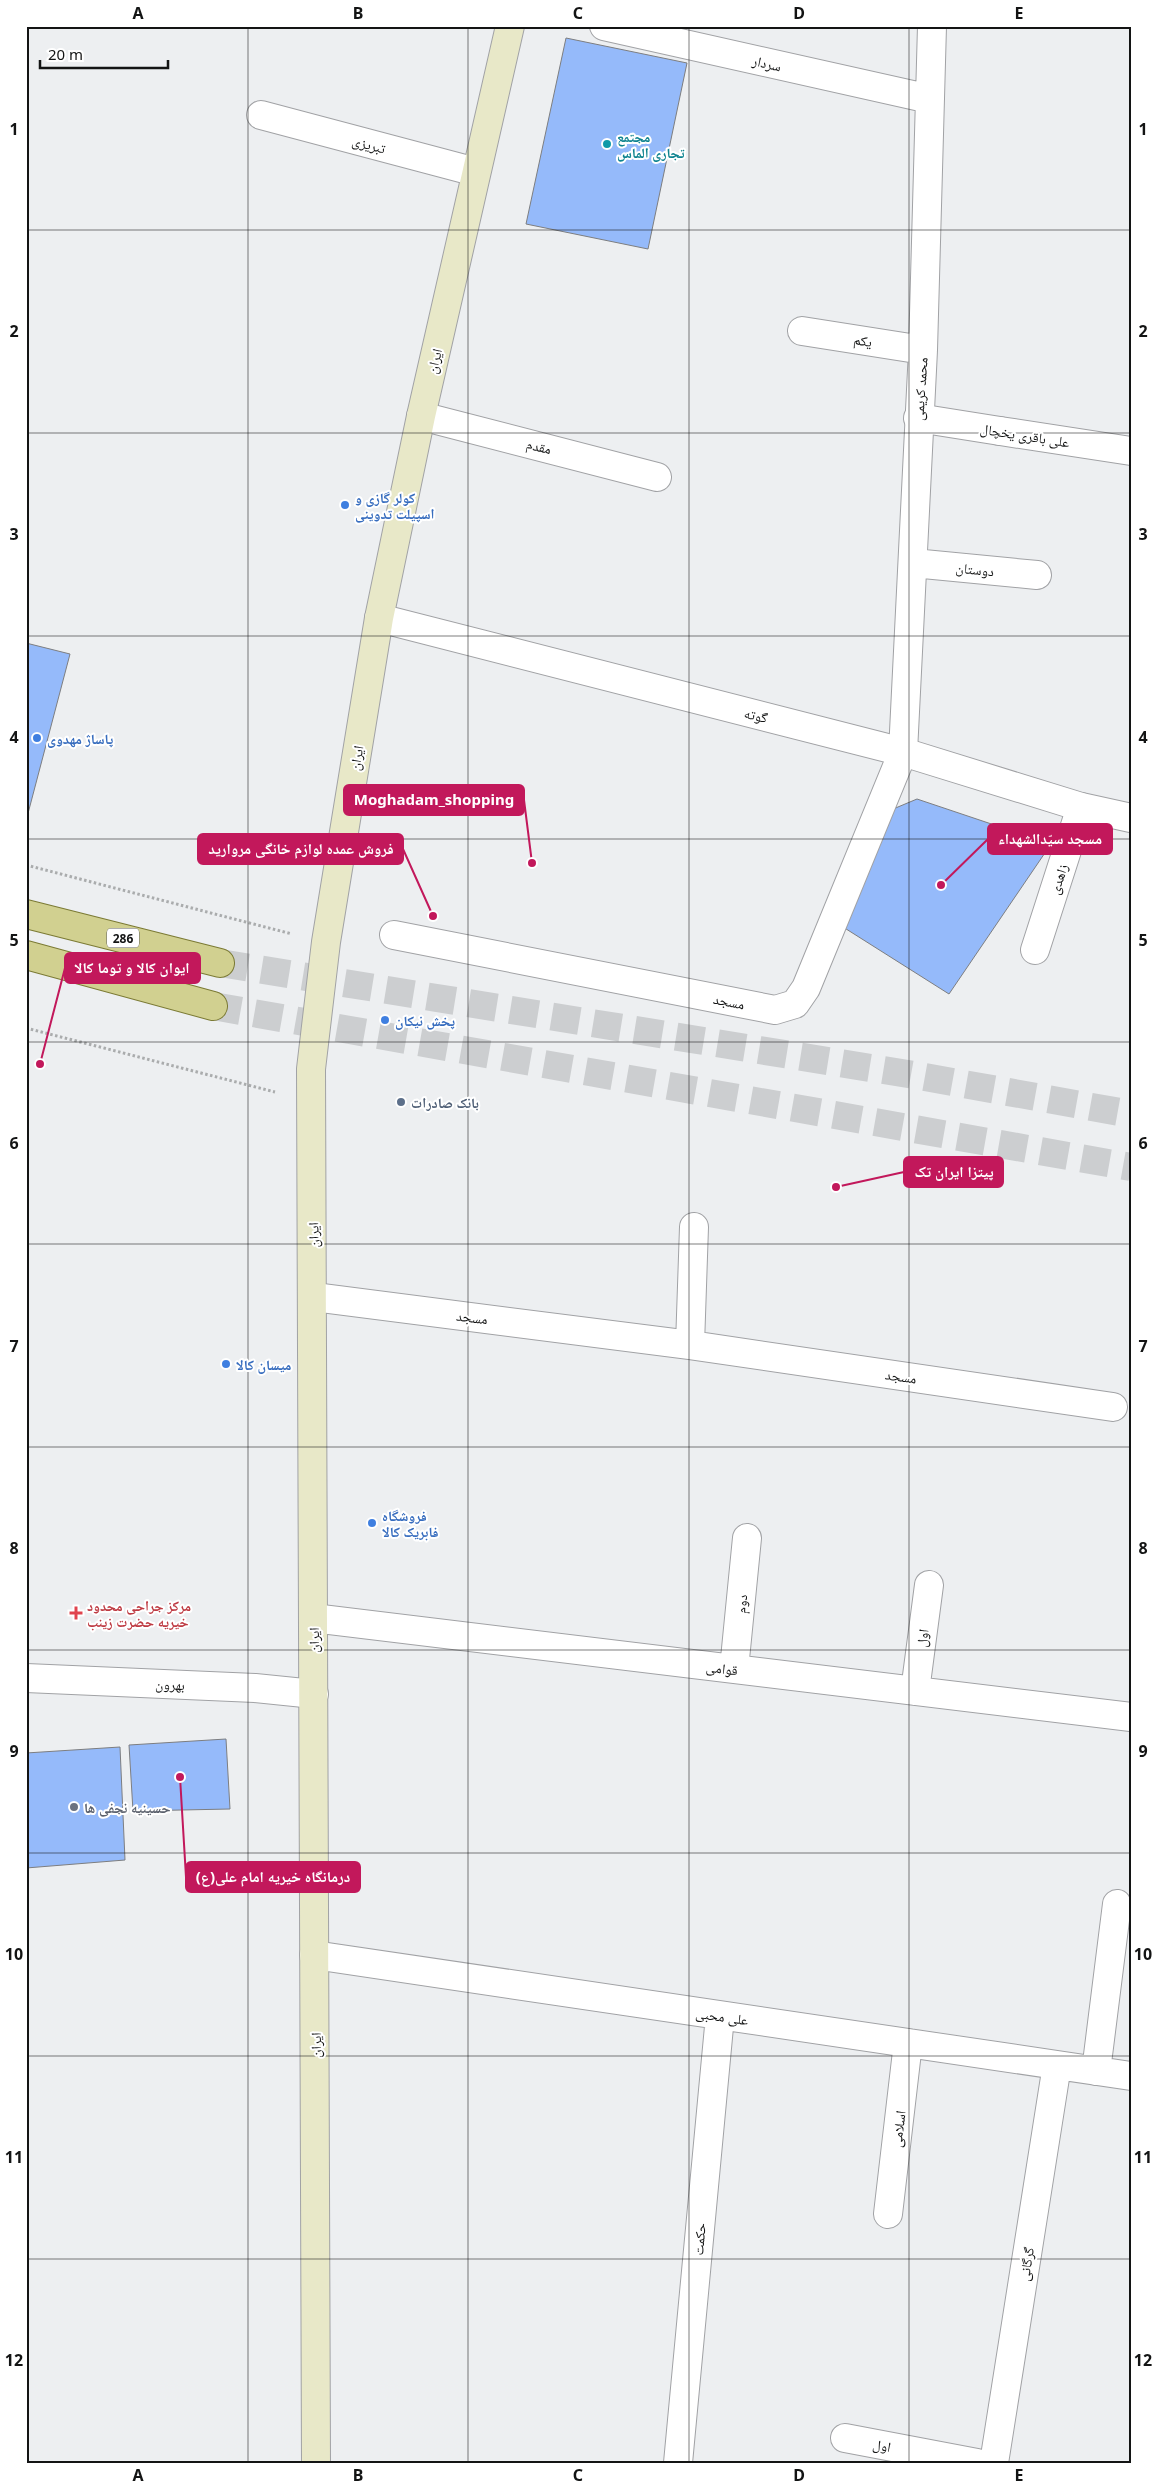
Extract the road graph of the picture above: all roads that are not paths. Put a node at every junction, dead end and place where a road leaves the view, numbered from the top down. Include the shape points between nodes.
1 (510, 26) edge
2 (604, 26) edge
3 (932, 26) edge
4 (930, 99) junction
5 (262, 115) dead end
6 (476, 172) junction
7 (802, 331) dead end
8 (923, 350) junction
9 (421, 416) junction
10 (918, 418) junction
11 (1131, 451) edge
12 (658, 477) dead end
13 (913, 563) junction
14 (1037, 575) dead end
15 (379, 618) junction
16 (903, 752) junction
17 (1081, 807) junction
18 (1131, 818) edge
19 (26, 914) edge
20 (394, 935) dead end
21 (1035, 950) dead end
22 (26, 955) edge
23 (220, 963) tunnel mouth
24 (213, 1006) tunnel mouth
25 (694, 1227) dead end
26 (314, 1297) junction
27 (690, 1345) junction
28 (1113, 1407) dead end
29 (747, 1538) dead end
30 (929, 1585) dead end
31 (313, 1618) junction
32 (734, 1669) junction
33 (26, 1678) edge
34 (915, 1691) junction
35 (314, 1694) junction
36 (1131, 1717) edge
37 (1117, 1904) dead end
38 (314, 1955) junction
39 (720, 2016) junction
40 (908, 2043) junction
41 (1057, 2065) junction
42 (1096, 2071) junction
43 (1131, 2076) edge
44 (888, 2214) dead end
45 (845, 2438) dead end
46 (316, 2463) edge
47 (678, 2463) edge
48 (977, 2463) edge
49 (994, 2463) edge

1 - 6 main road, ایران
2 - 4 street, سردار
3 - 4 street, محمد کریمی
4 - 8 street, محمد کریمی
5 - 6 street, تبریزی
6 - 9 main road, ایران
7 - 8 street, یکم
8 - 10 street, محمد کریمی
9 - 12 street, مقدم
9 - 15 main road, ایران
10 - 11 street, علی باقری یخچال
10 - 13 street, محمد کریمی
13 - 14 street, دوستان
13 - 16 street, محمد کریمی
15 - 16 street, گوته
15 - 26 main road, ایران via 326,942 312,1069
16 - 17 street, گوته
16 - 20 street, مسجد via 806,988 795,1004 775,1010
17 - 18 street, گوته
17 - 21 street, زاهدی
19 - 23 main road, 286
22 - 24 main road
25 - 27 street
26 - 27 street, مسجد
26 - 31 main road, ایران
27 - 28 street, مسجد
29 - 32 street, دوم
30 - 34 street, اول
31 - 32 street, قوامی
31 - 35 main road, ایران
32 - 34 street, قوامی
33 - 35 street, بهرون via 255,1688
34 - 36 street, قوامی
35 - 38 main road, ایران
37 - 42 street
38 - 39 street, علی محبی
38 - 46 main road, ایران
39 - 40 street, علی محبی
39 - 47 street, حکمت
40 - 41 street, علی محبی
40 - 44 street, اسلامی
41 - 42 street, علی محبی
41 - 49 street, گرگانی
42 - 43 street, علی محبی
45 - 48 street, اول

